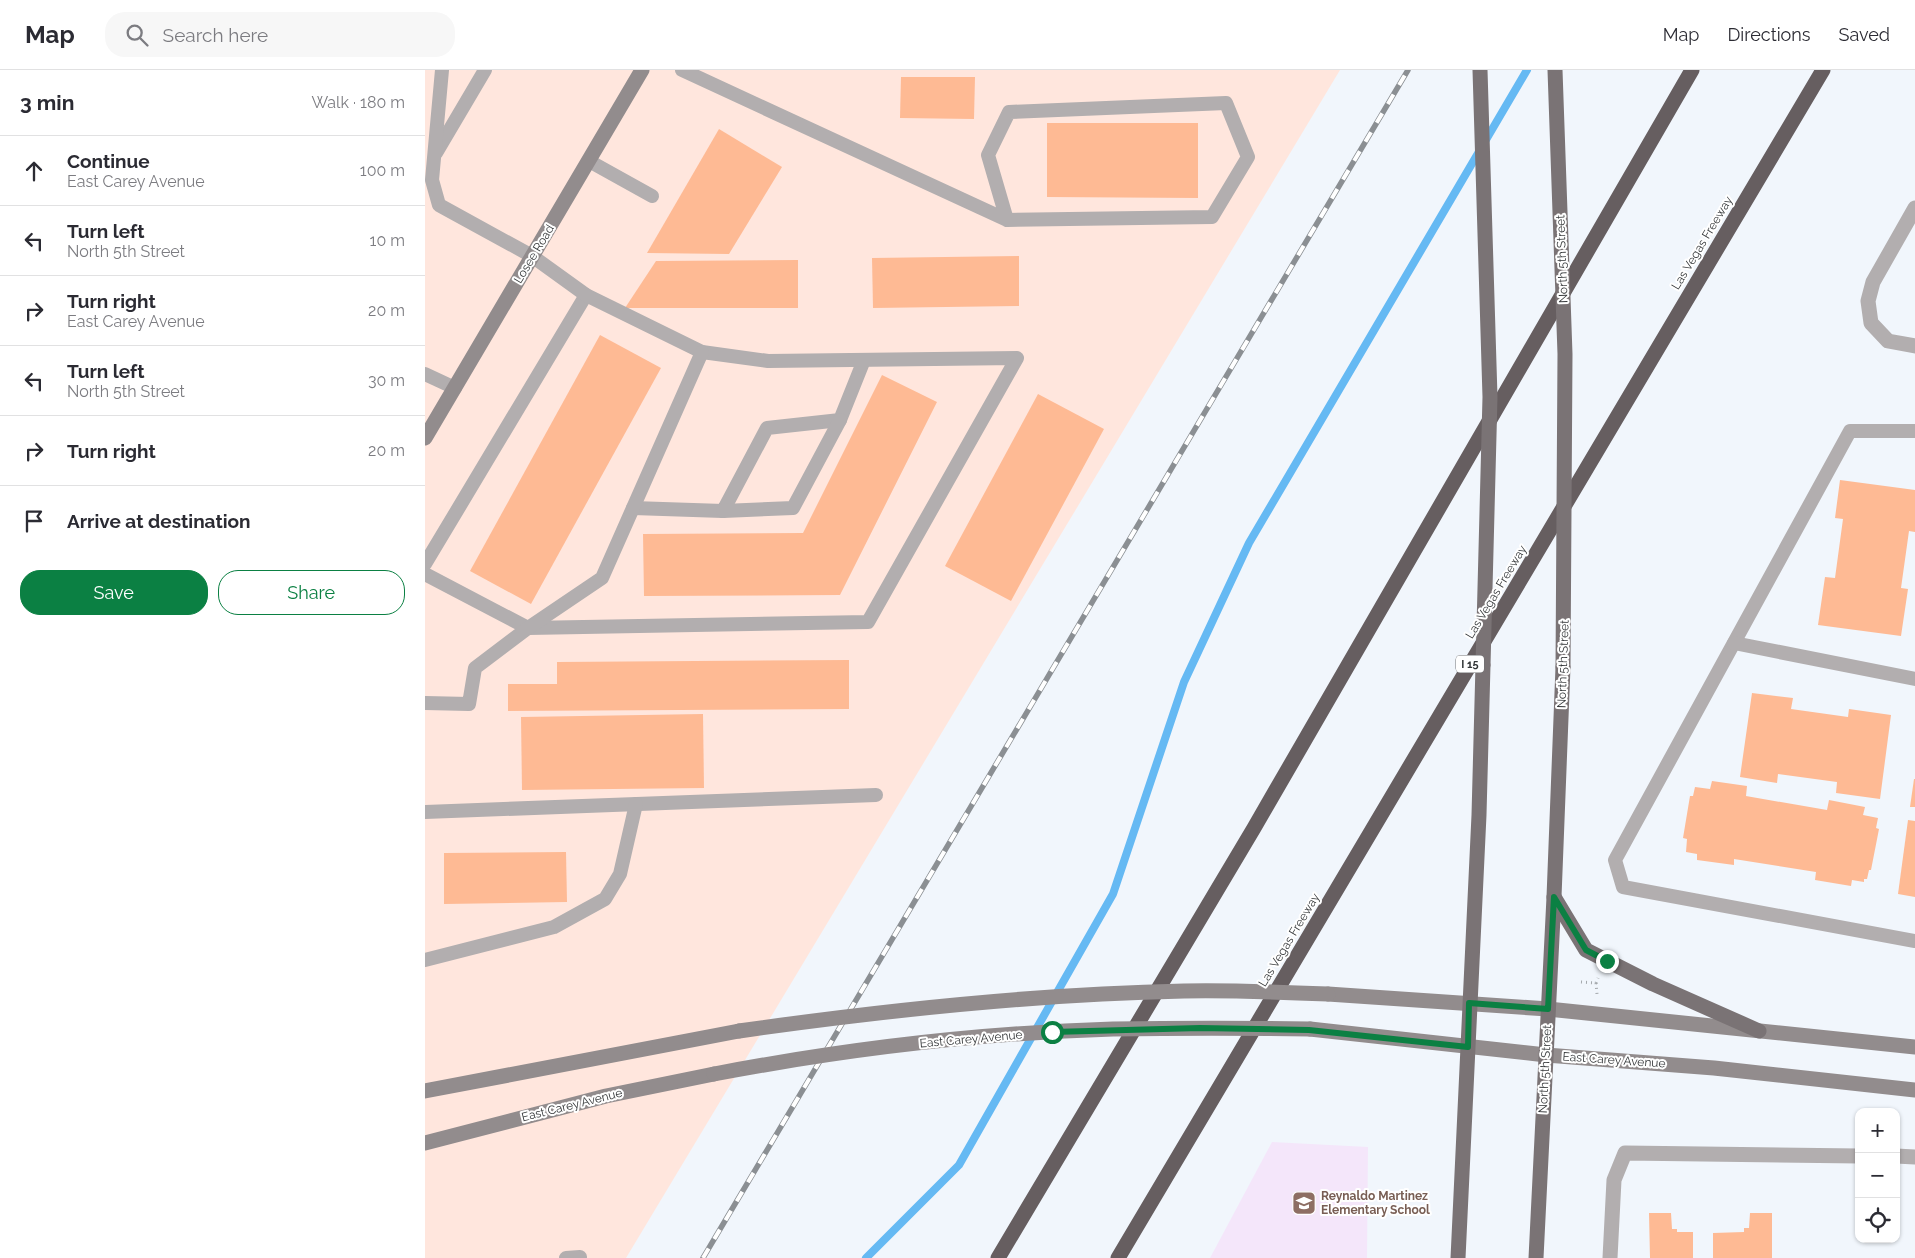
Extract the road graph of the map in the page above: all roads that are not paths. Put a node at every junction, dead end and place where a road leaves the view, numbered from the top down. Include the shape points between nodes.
1 (442, 70) edge
2 (485, 70) edge
3 (642, 70) edge
4 (682, 70) edge
5 (1480, 70) edge
6 (1555, 70) edge
7 (1692, 70) edge
8 (1823, 70) edge
9 (433, 158) junction
10 (589, 161) junction
11 (652, 196) dead end
12 (1915, 208) edge
13 (1007, 220) junction
14 (532, 256) junction
15 (586, 295) junction
16 (1915, 346) edge
17 (702, 352) junction
18 (864, 360) junction
19 (425, 374) edge
20 (455, 388) junction
21 (839, 420) junction
22 (1915, 431) edge
23 (425, 438) edge
24 (633, 508) junction
25 (723, 511) junction
26 (425, 564) edge
27 (425, 574) edge
28 (528, 628) junction
29 (1734, 643) junction
30 (1915, 679) edge
31 (425, 703) edge
32 (876, 795) dead end
33 (636, 804) junction
34 (425, 812) edge
35 (1554, 897) junction
36 (1915, 941) edge
37 (425, 960) edge
38 (1469, 1003) junction
39 (1548, 1009) junction
40 (1759, 1031) junction
41 (1468, 1047) junction
42 (1915, 1047) edge
43 (1546, 1056) junction
44 (1915, 1090) edge
45 (425, 1091) edge
46 (425, 1143) edge
47 (1855, 1156) edge
48 (1900, 1156) edge
49 (1915, 1156) edge
50 (566, 1258) edge
51 (579, 1258) edge
52 (998, 1258) edge
53 (1118, 1258) edge
54 (1458, 1258) edge
55 (1535, 1258) edge
56 (1610, 1258) edge

1 - 9 lane
2 - 9 lane
3 - 10 main road, Losee Road
4 - 13 lane
5 - 38 main road, bridge via 1490,397 1479,814
6 - 35 main road, North 5th Street, bridge via 1565,354 1563,667
7 - 52 highway via 1255,828
8 - 53 highway, Las Vegas Freeway / I 15
9 - 14 lane via 433,180 439,205
10 - 11 lane
10 - 14 main road, Losee Road
12 - 16 street via 1873,282 1867,301 1871,323 1888,341
13 - 13 lane via 1212,217 1248,157 1226,103 1009,112 988,155
14 - 15 lane
14 - 20 main road, Losee Road
15 - 17 lane
15 - 26 lane
17 - 18 lane via 768,361
17 - 24 lane
18 - 21 lane
18 - 28 lane via 1017,358 868,622
19 - 20 lane
20 - 23 main road, Losee Road
21 - 25 lane via 767,428
21 - 25 lane via 793,508
22 - 29 lane via 1850,430
24 - 25 lane
24 - 28 lane via 602,578
27 - 28 lane
28 - 31 lane via 475,668 469,704
29 - 30 lane
29 - 36 lane via 1615,860 1623,887
32 - 33 lane
33 - 34 lane
33 - 37 lane via 619,874 605,899 554,928
35 - 39 main road, North 5th Street
35 - 40 main road via 1586,950
38 - 39 main road
38 - 41 main road
38 - 45 main road, bridge via 1329,994 1185,991 922,1007 739,1031
39 - 40 main road
39 - 43 main road, North 5th Street
40 - 42 main road
41 - 43 main road, East Carey Avenue
41 - 46 main road, East Carey Avenue, bridge via 1309,1030 1200,1028 1052,1032 873,1048 790,1059 606,1096
41 - 54 main road
43 - 44 main road, East Carey Avenue via 1714,1068
43 - 55 main road, North 5th Street
47 - 56 street via 1625,1153 1613,1180
48 - 49 street
50 - 51 lane

